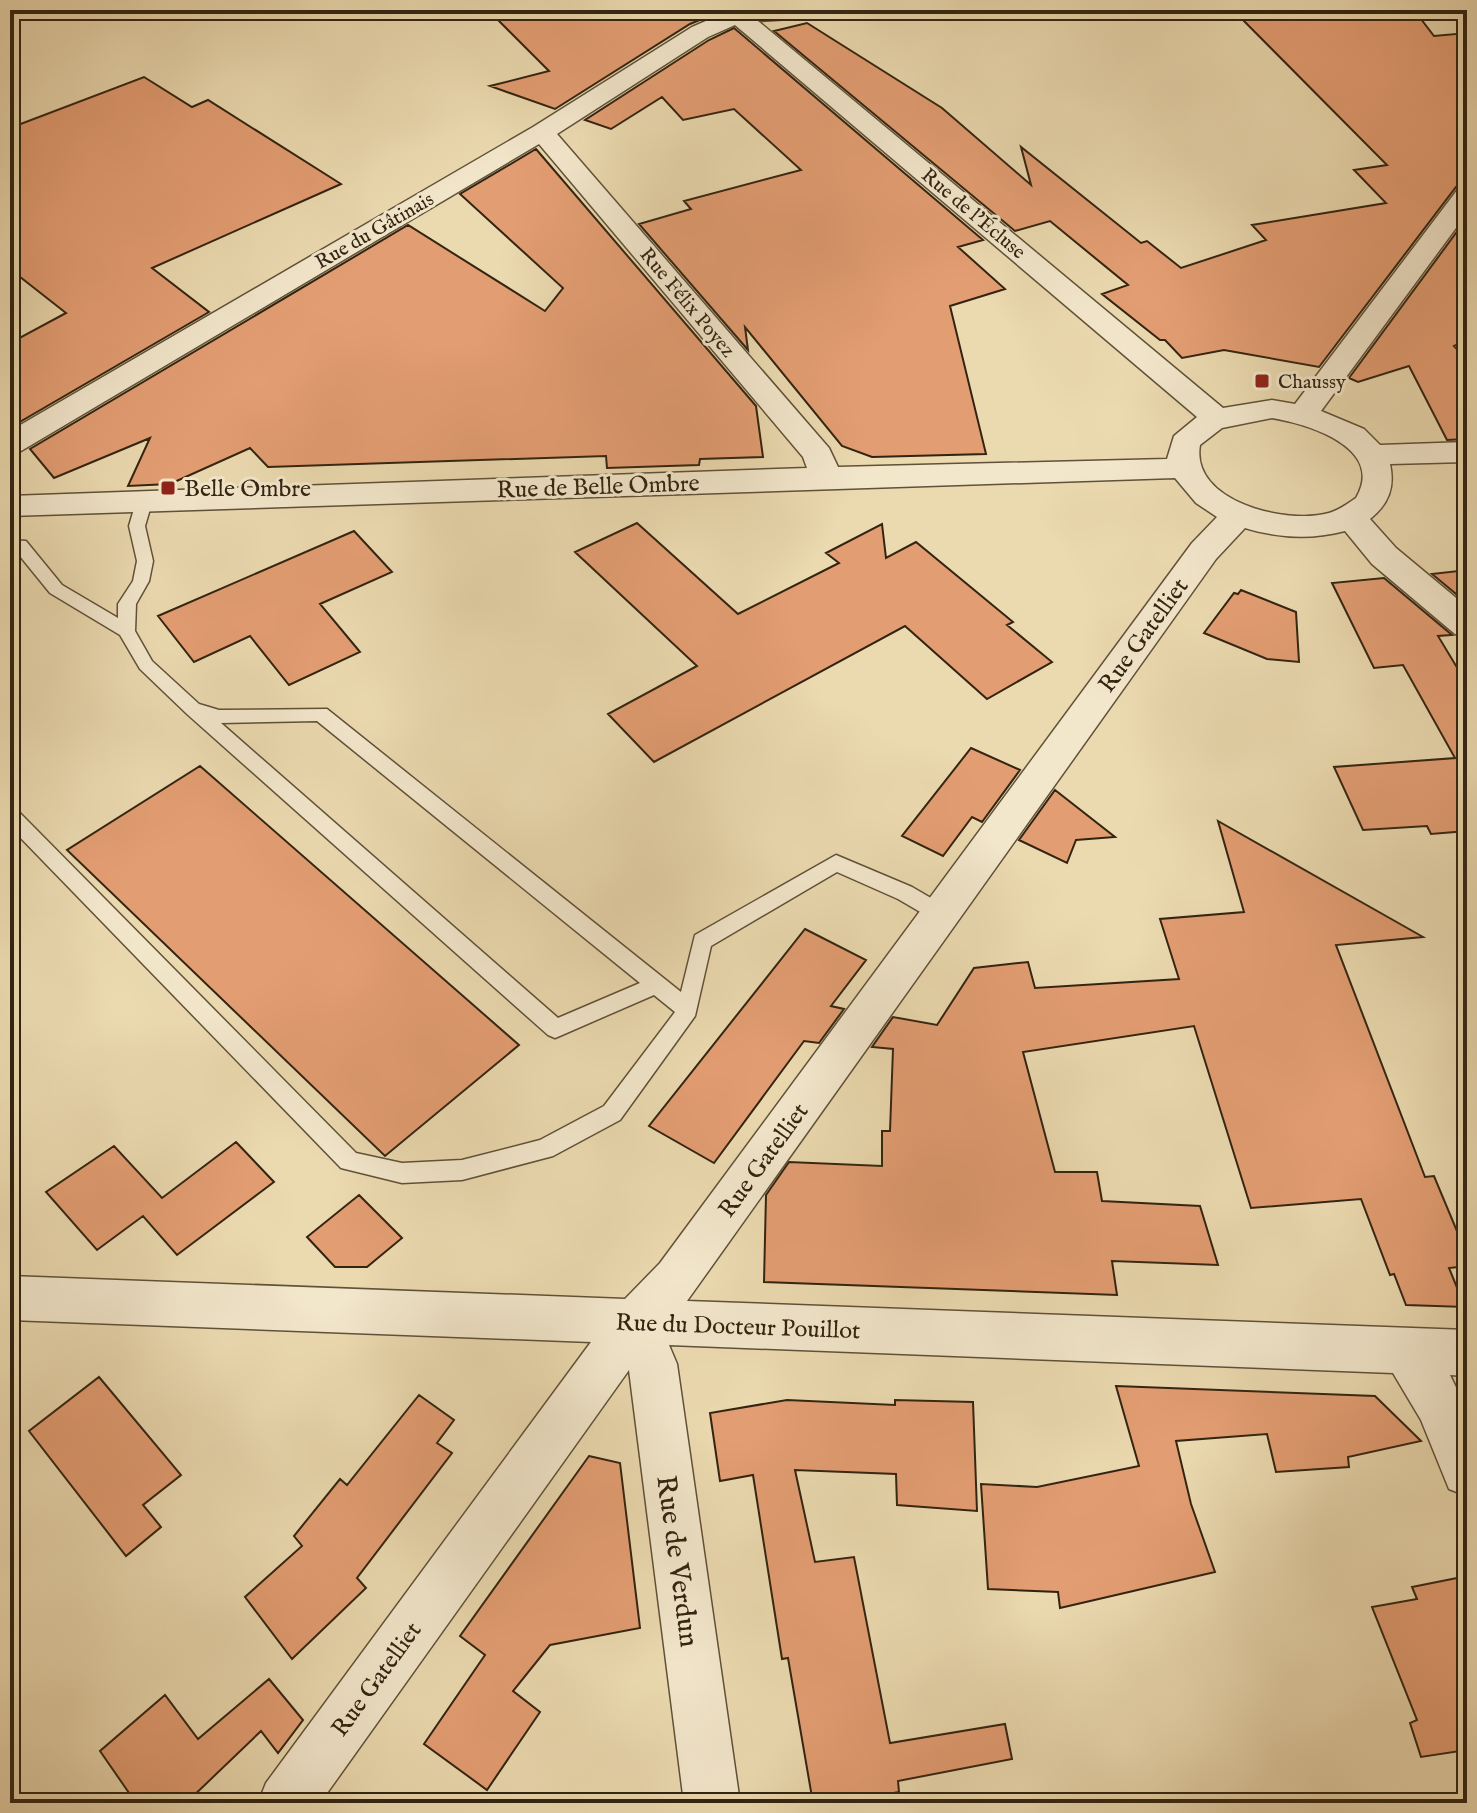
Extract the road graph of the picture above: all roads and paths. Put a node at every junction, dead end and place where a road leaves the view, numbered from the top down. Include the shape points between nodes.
1 (823, 10) edge
2 (734, 13) edge
3 (542, 132) junction
4 (1467, 195) edge
5 (1303, 414) junction
6 (1216, 417) junction
7 (10, 444) edge
8 (1467, 452) edge
9 (1370, 455) junction
10 (1186, 468) junction
11 (826, 477) junction
12 (144, 502) junction
13 (10, 506) edge
14 (1238, 515) junction
15 (1351, 517) junction
16 (15, 545) edge
17 (1467, 626) edge
18 (126, 631) junction
19 (193, 709) junction
20 (10, 815) edge
21 (941, 914) junction
22 (656, 985) junction
23 (688, 1010) junction
24 (10, 1298) edge
25 (635, 1322) junction
26 (1407, 1351) junction
27 (1467, 1353) edge
28 (1467, 1471) edge
29 (286, 1803) edge
30 (712, 1803) edge

1 - 2 street
2 - 3 street, Rue du Gâtinais
2 - 6 street, Rue de l'Écluse
3 - 7 street, Rue du Gâtinais
3 - 11 street, Rue Félix Poyez via 818,455
4 - 5 street
5 - 6 street via 1272,409
5 - 9 street via 1342,431
6 - 10 street via 1188,438
8 - 9 street
9 - 15 street via 1377,489 1368,505
10 - 11 street, Rue de Belle Ombre
10 - 14 street via 1204,494
11 - 12 street, Rue de Belle Ombre
12 - 13 street, Rue de Belle Ombre
12 - 18 lane via 137,526 145,561 141,581 127,604
14 - 15 street via 1298,527
14 - 21 street, Rue Gatelliet via 1204,551
15 - 17 street via 1384,556
16 - 18 lane via 56,589
18 - 19 lane via 146,665
19 - 22 lane via 219,717 321,714
19 - 22 lane via 555,1029
20 - 23 lane via 349,1161 402,1173 462,1170 545,1149 612,1113
21 - 23 lane via 836,863 702,941
21 - 25 street, Rue Gatelliet via 677,1278
22 - 23 lane
24 - 25 street, Rue du Docteur Pouillot
25 - 26 street, Rue du Docteur Pouillot
25 - 29 street, Rue Gatelliet
25 - 30 street, Rue de Verdun via 653,1364
26 - 27 street, Rue du Docteur Pouillot
26 - 28 street via 1440,1405

